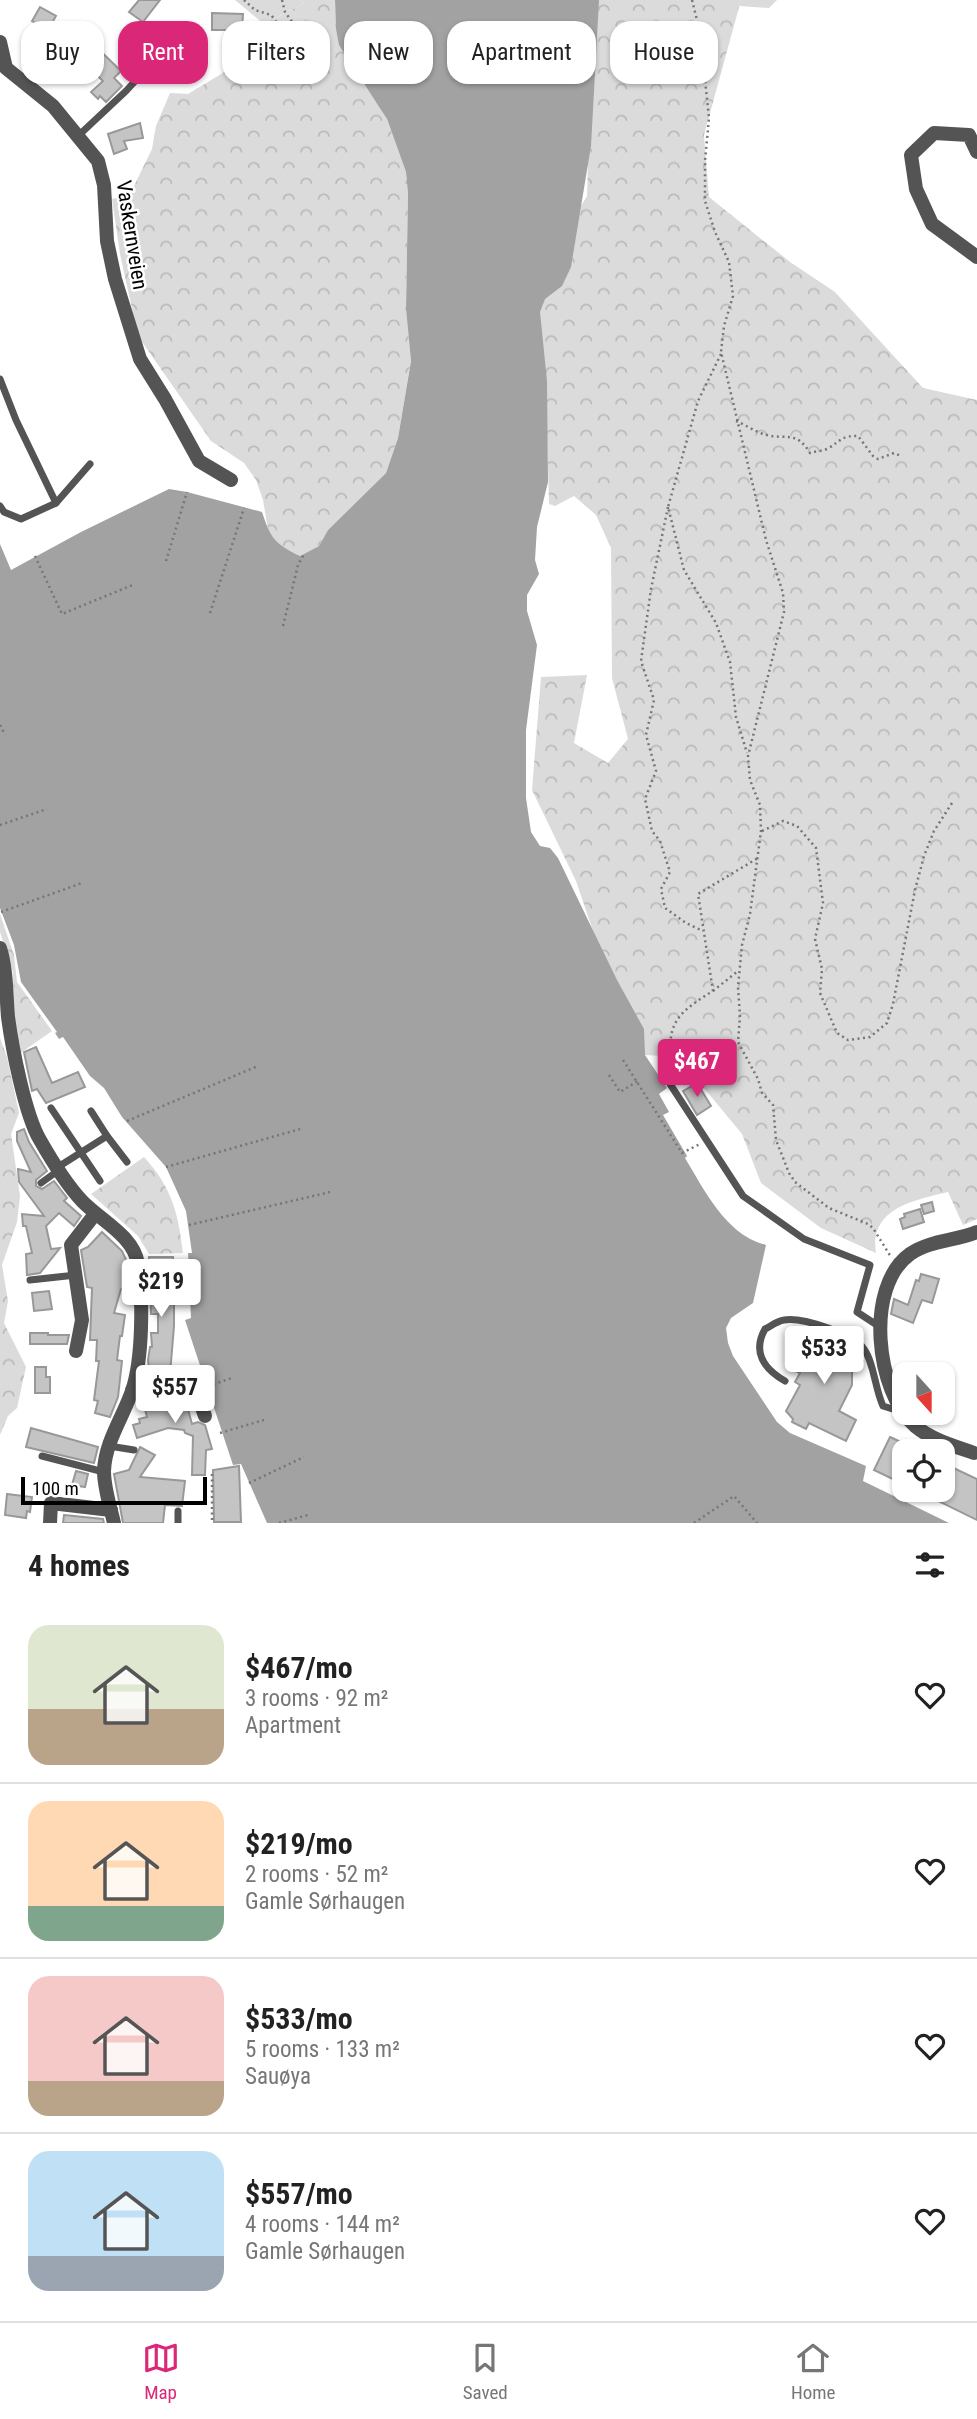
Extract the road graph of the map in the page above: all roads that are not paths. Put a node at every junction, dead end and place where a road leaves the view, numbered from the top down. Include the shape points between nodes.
1 (0, 42) edge
2 (132, 84) edge
3 (78, 136) junction
4 (977, 152) edge
5 (977, 257) edge
6 (0, 379) edge
7 (90, 464) dead end
8 (231, 480) dead end
9 (56, 503) junction
10 (0, 506) edge
11 (0, 948) edge
12 (670, 1084) road end
13 (51, 1108) dead end
14 (91, 1111) dead end
15 (107, 1136) junction
16 (80, 1153) junction
17 (127, 1163) dead end
18 (59, 1168) junction
19 (100, 1181) dead end
20 (41, 1183) dead end
21 (95, 1214) junction
22 (977, 1232) edge
23 (76, 1275) junction
24 (30, 1280) dead end
25 (880, 1327) junction
26 (76, 1351) dead end
27 (785, 1381) dead end
28 (132, 1390) junction
29 (892, 1390) edge
30 (892, 1409) edge
31 (205, 1416) dead end
32 (914, 1425) edge
33 (134, 1450) dead end
34 (976, 1451) edge
35 (42, 1456) dead end
36 (107, 1459) junction
37 (178, 1511) dead end
38 (112, 1517) edge
39 (50, 1523) edge
40 (178, 1523) edge

1 - 3 street, Vaskernveien via 6,68 53,106
2 - 3 lane
3 - 8 street, Vaskernveien via 98,161 115,279 140,359 199,461
4 - 5 street via 969,135 934,133 911,155 916,190 932,224
6 - 9 lane
7 - 9 lane
9 - 10 lane via 21,519
11 - 18 street via 12,1041 30,1117
12 - 25 lane via 743,1196 804,1239 870,1265 856,1312
13 - 16 lane
14 - 15 lane
15 - 16 lane
15 - 17 lane
16 - 18 lane
16 - 19 lane
18 - 20 lane
18 - 21 street
21 - 23 street via 71,1245
21 - 28 street via 129,1243 138,1260 140,1343
22 - 25 street via 925,1247 899,1265 885,1294
23 - 24 lane
23 - 26 street via 82,1320
25 - 29 street
27 - 30 lane via 768,1369 759,1348 765,1329 795,1320 839,1332 860,1344 877,1394 883,1406
28 - 31 street via 192,1380
28 - 36 street
32 - 34 street via 930,1437
33 - 36 lane
35 - 36 lane
36 - 38 street
37 - 40 lane
38 - 39 street via 51,1503

